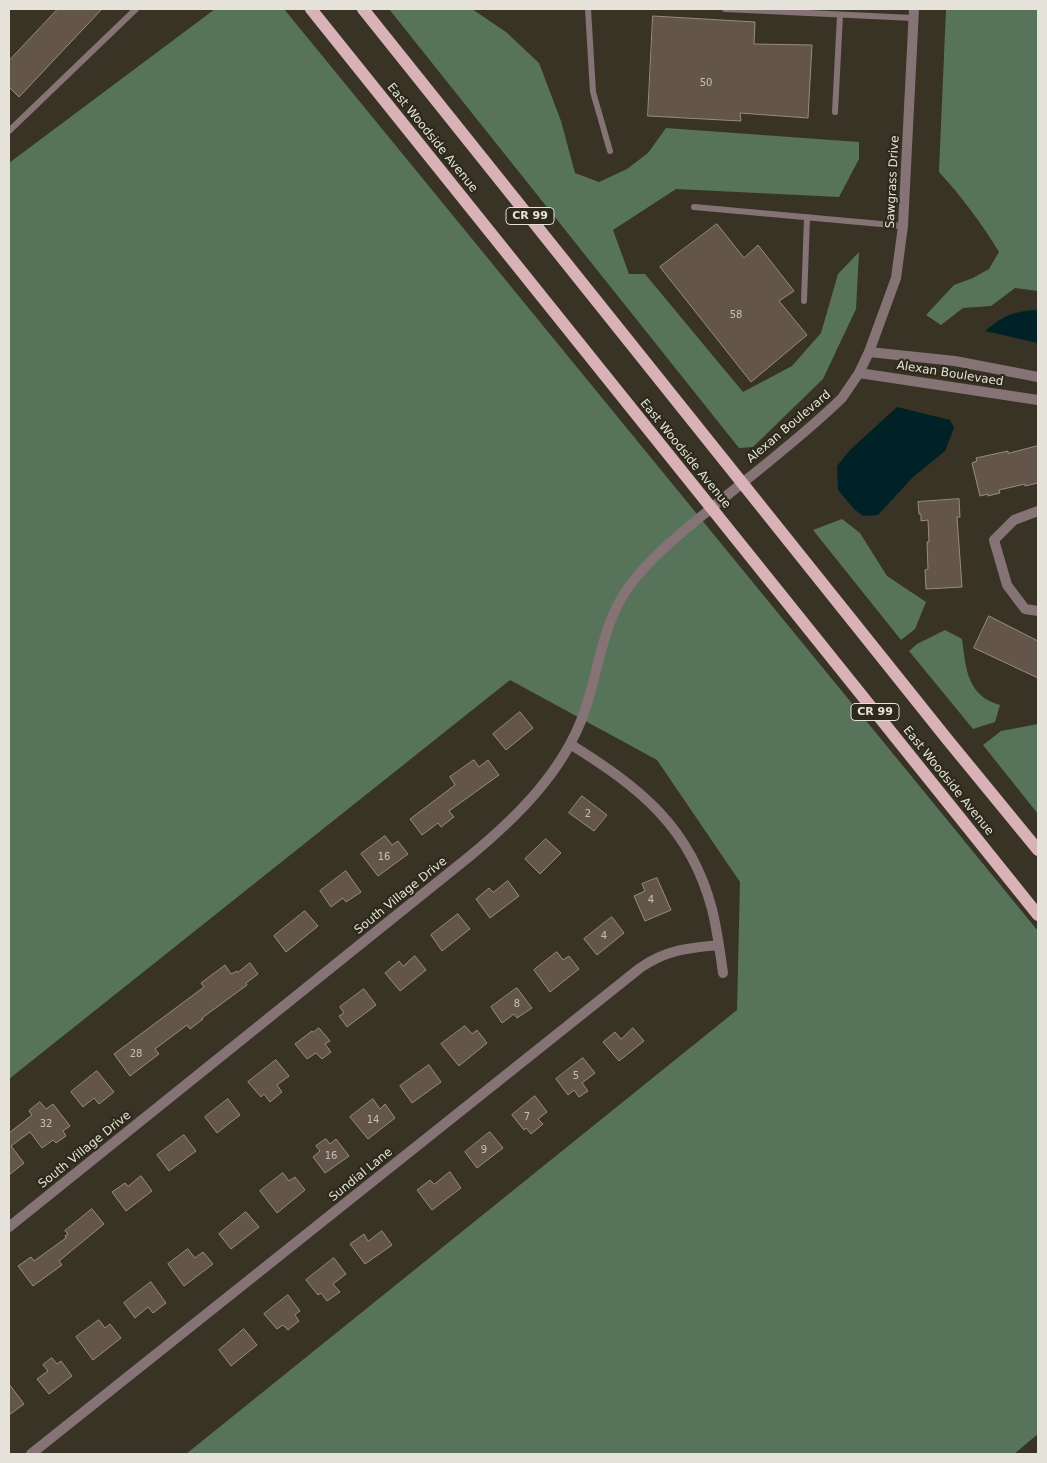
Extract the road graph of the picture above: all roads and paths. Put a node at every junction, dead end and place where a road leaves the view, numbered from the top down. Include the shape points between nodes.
1 (136, 9) edge
2 (311, 9) edge
3 (363, 9) edge
4 (588, 9) edge
5 (725, 9) edge
6 (913, 14) edge
7 (840, 15) junction
8 (835, 112) dead end
9 (9, 130) edge
10 (610, 151) dead end
11 (694, 207) dead end
12 (807, 217) junction
13 (904, 226) junction
14 (804, 300) dead end
15 (869, 352) junction
16 (859, 373) junction
17 (1038, 377) edge
18 (1038, 400) edge
19 (743, 482) junction
20 (711, 508) junction
21 (1038, 511) edge
22 (1038, 611) edge
23 (570, 744) junction
24 (1038, 850) edge
25 (1038, 915) edge
26 (719, 945) junction
27 (723, 972) dead end
28 (9, 1227) edge
29 (31, 1454) edge

1 - 9 lane
2 - 20 main road, East Woodside Avenue / CR 99
3 - 19 main road, East Woodside Avenue / CR 99
4 - 10 lane via 594,92
5 - 7 lane
6 - 7 lane
6 - 13 street, Sawgrass Drive
7 - 8 lane
11 - 12 lane
12 - 13 lane
12 - 14 lane
13 - 15 street, Sawgrass Drive via 896,278
15 - 16 street, Alexan Boulevard
15 - 17 street, Alexan Boulevaed via 955,361
16 - 18 street, Alexan Boulevaed
16 - 19 street, Alexan Boulevard via 832,408
19 - 20 street, Alexan Boulevard
19 - 24 main road, East Woodside Avenue / CR 99
20 - 23 street, South Village Drive via 659,552 628,587 604,640 584,713
20 - 25 main road, East Woodside Avenue / CR 99
21 - 22 street via 1014,520 994,540 1007,585 1025,609
23 - 26 street via 627,781 664,816 704,884
23 - 28 street, South Village Drive via 524,808 493,837
26 - 27 street
26 - 29 street, Sundial Lane via 668,953 640,968

